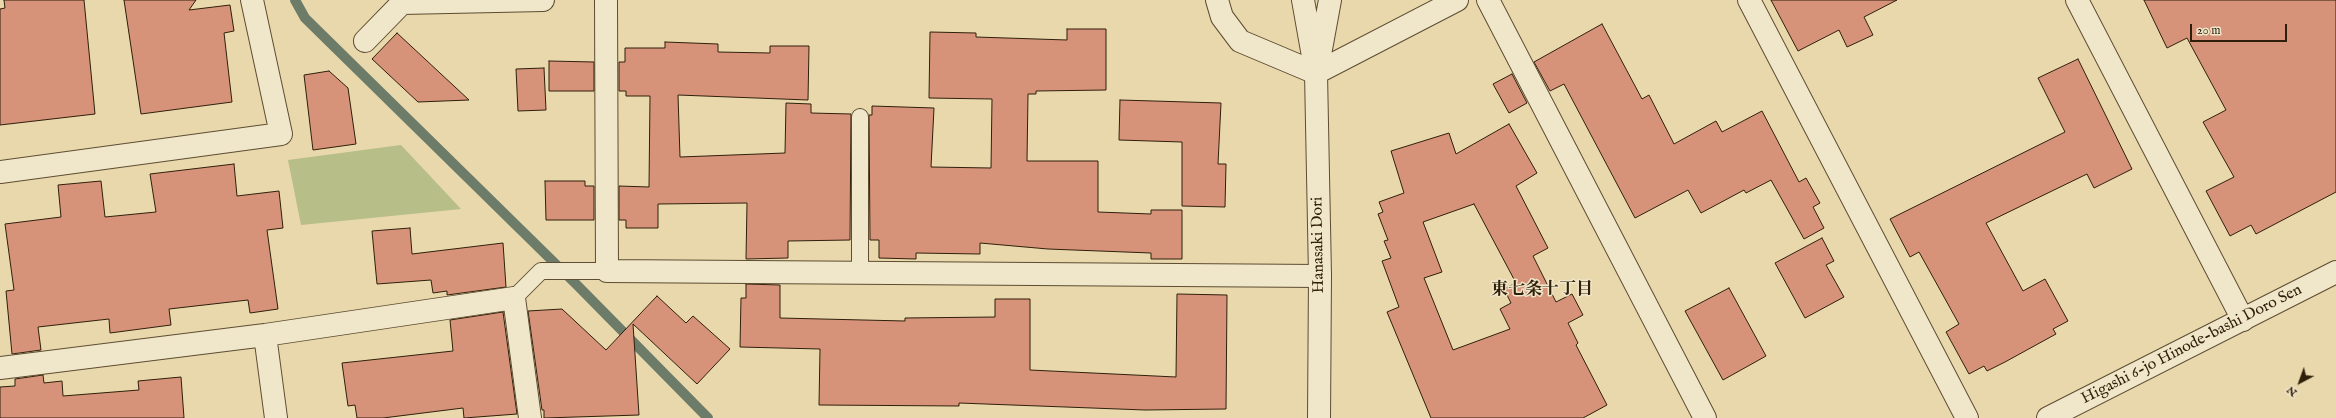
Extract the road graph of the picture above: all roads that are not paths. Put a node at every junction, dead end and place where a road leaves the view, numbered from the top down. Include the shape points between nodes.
1 (252, 0) edge
2 (543, 0) edge
3 (606, 0) edge
4 (1217, 0) edge
5 (1303, 0) edge
6 (1330, 0) edge
7 (1457, 0) edge
8 (1488, 0) edge
9 (1749, 0) edge
10 (2077, 0) edge
11 (365, 41) dead end
12 (1316, 73) junction
13 (860, 117) dead end
14 (0, 172) edge
15 (607, 271) junction
16 (2336, 272) edge
17 (860, 273) junction
18 (1320, 276) junction
19 (514, 298) junction
20 (2243, 320) junction
21 (265, 335) junction
22 (0, 368) edge
23 (2056, 416) edge
24 (276, 418) edge
25 (530, 418) edge
26 (1319, 418) edge
27 (1705, 418) edge
28 (1967, 418) edge

1 - 14 street via 281,134
2 - 11 street via 402,3
3 - 15 street
4 - 12 street via 1222,17 1240,41
5 - 12 street, Hanasaki Dori
6 - 12 street, Hanasaki Dori
7 - 12 street
8 - 27 street
9 - 28 street
10 - 20 street
12 - 18 street, Hanasaki Dori
13 - 17 lane
15 - 17 street
15 - 19 lane via 541,271
16 - 20 street, Higashi 6-jo Hinode-bashi Doro Sen
17 - 18 street
18 - 26 street, Hanasaki Dori
19 - 21 street
19 - 25 street
20 - 23 street, Higashi 6-jo Hinode-bashi Doro Sen
21 - 22 street
21 - 24 street

